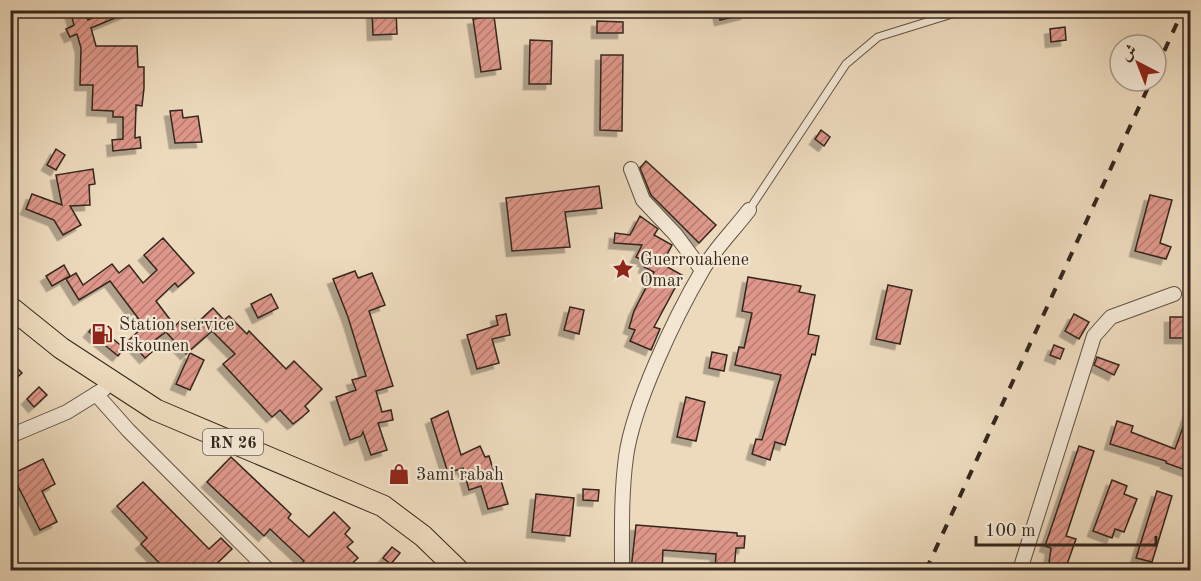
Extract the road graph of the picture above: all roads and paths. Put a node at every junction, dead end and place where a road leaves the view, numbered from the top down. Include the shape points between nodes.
1 (965, 10) edge
2 (631, 169) dead end
3 (750, 210) joint
4 (702, 270) junction
5 (1174, 294) dead end
6 (10, 307) edge
7 (105, 388) junction
8 (10, 436) edge
9 (268, 570) edge
10 (458, 570) edge
11 (622, 570) edge
12 (1020, 570) edge

1 - 3 lane via 878,37 846,64
2 - 4 street via 643,201
3 - 4 street
4 - 11 street via 666,340 626,454
5 - 12 street via 1111,317 1094,336
6 - 7 main road, RN 26
7 - 8 street via 67,412
7 - 9 street via 128,430
7 - 10 main road, RN 26 via 383,506 423,536

